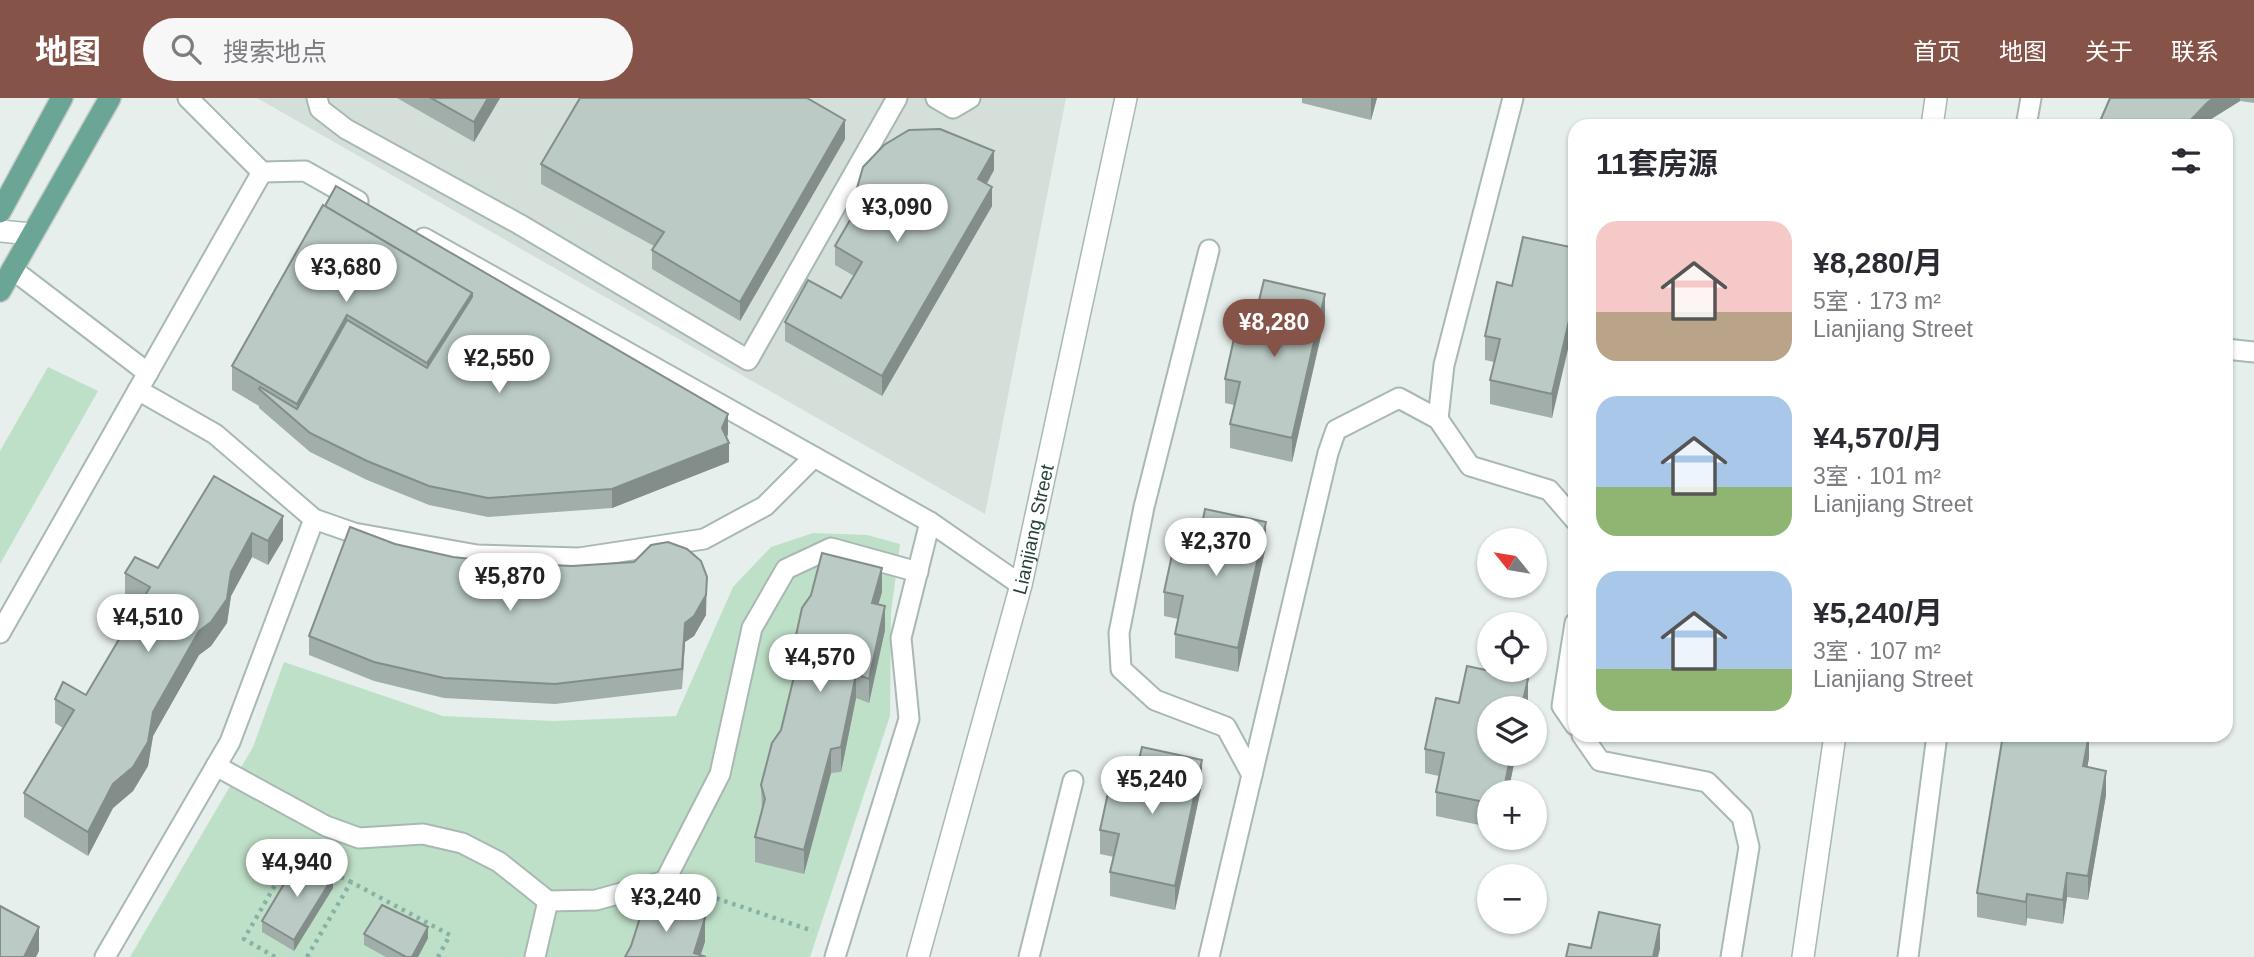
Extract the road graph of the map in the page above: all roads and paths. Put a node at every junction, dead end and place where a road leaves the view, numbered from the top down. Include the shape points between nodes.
1 (62, 98) edge
2 (110, 98) edge
3 (188, 98) edge
4 (317, 98) edge
5 (897, 98) edge
6 (936, 98) edge
7 (970, 98) edge
8 (1126, 98) edge
9 (1513, 98) edge
10 (1936, 98) edge
11 (2031, 98) edge
12 (1933, 119) edge
13 (2027, 119) edge
14 (262, 172) junction
15 (0, 212) edge
16 (377, 212) edge
17 (402, 225) edge
18 (0, 231) edge
19 (31, 234) junction
20 (1209, 250) dead end
21 (12, 269) junction
22 (0, 291) edge
23 (2233, 350) edge
24 (2254, 352) edge
25 (148, 373) junction
26 (138, 390) junction
27 (1438, 419) junction
28 (814, 457) junction
29 (1568, 512) edge
30 (314, 519) junction
31 (930, 522) junction
32 (918, 572) junction
33 (1021, 585) junction
34 (0, 633) edge
35 (1568, 668) edge
36 (1568, 715) edge
37 (1587, 742) edge
38 (1834, 742) edge
39 (1936, 742) edge
40 (216, 765) junction
41 (1252, 775) junction
42 (1073, 781) dead end
43 (665, 881) junction
44 (351, 882) junction
45 (548, 901) junction
46 (837, 949) edge
47 (105, 957) edge
48 (275, 957) edge
49 (307, 957) edge
50 (438, 957) edge
51 (535, 957) edge
52 (918, 957) edge
53 (1029, 957) edge
54 (1209, 957) edge
55 (1731, 957) edge
56 (1802, 957) edge
57 (1908, 957) edge

1 - 15 main road
2 - 19 main road
3 - 14 lane
4 - 5 lane via 320,109 346,130 748,360
6 - 7 lane via 953,108
8 - 33 street, Lianjiang Street
9 - 27 lane via 1444,365
10 - 12 street
11 - 13 lane
14 - 16 lane via 305,171
14 - 25 lane
17 - 28 lane
18 - 19 street
19 - 21 main road
20 - 41 lane via 1144,507 1119,633 1121,669 1155,700 1226,727
21 - 22 main road
21 - 25 lane
23 - 24 lane
25 - 26 lane
26 - 30 lane via 215,434
26 - 34 lane
27 - 29 lane via 1470,466 1549,490
27 - 41 lane via 1399,398 1336,430
28 - 30 lane via 765,506 704,539 579,558 477,555 354,533
28 - 31 lane
30 - 40 lane via 230,742
31 - 32 lane
31 - 33 lane
32 - 43 lane via 831,548 786,569 752,628 720,774
32 - 46 lane via 901,638 909,719
33 - 52 street, Lianjiang Street
35 - 36 lane via 1562,706
37 - 55 lane via 1600,761 1707,782 1742,817 1749,847
38 - 56 street
39 - 57 lane
40 - 45 lane via 326,826 359,838 423,834 462,843 499,862
40 - 47 lane
41 - 54 lane
42 - 53 lane
43 - 45 lane via 596,900
43 - 46 path
44 - 48 path via 293,854 244,939
44 - 49 path
44 - 50 path via 450,935
45 - 51 lane

